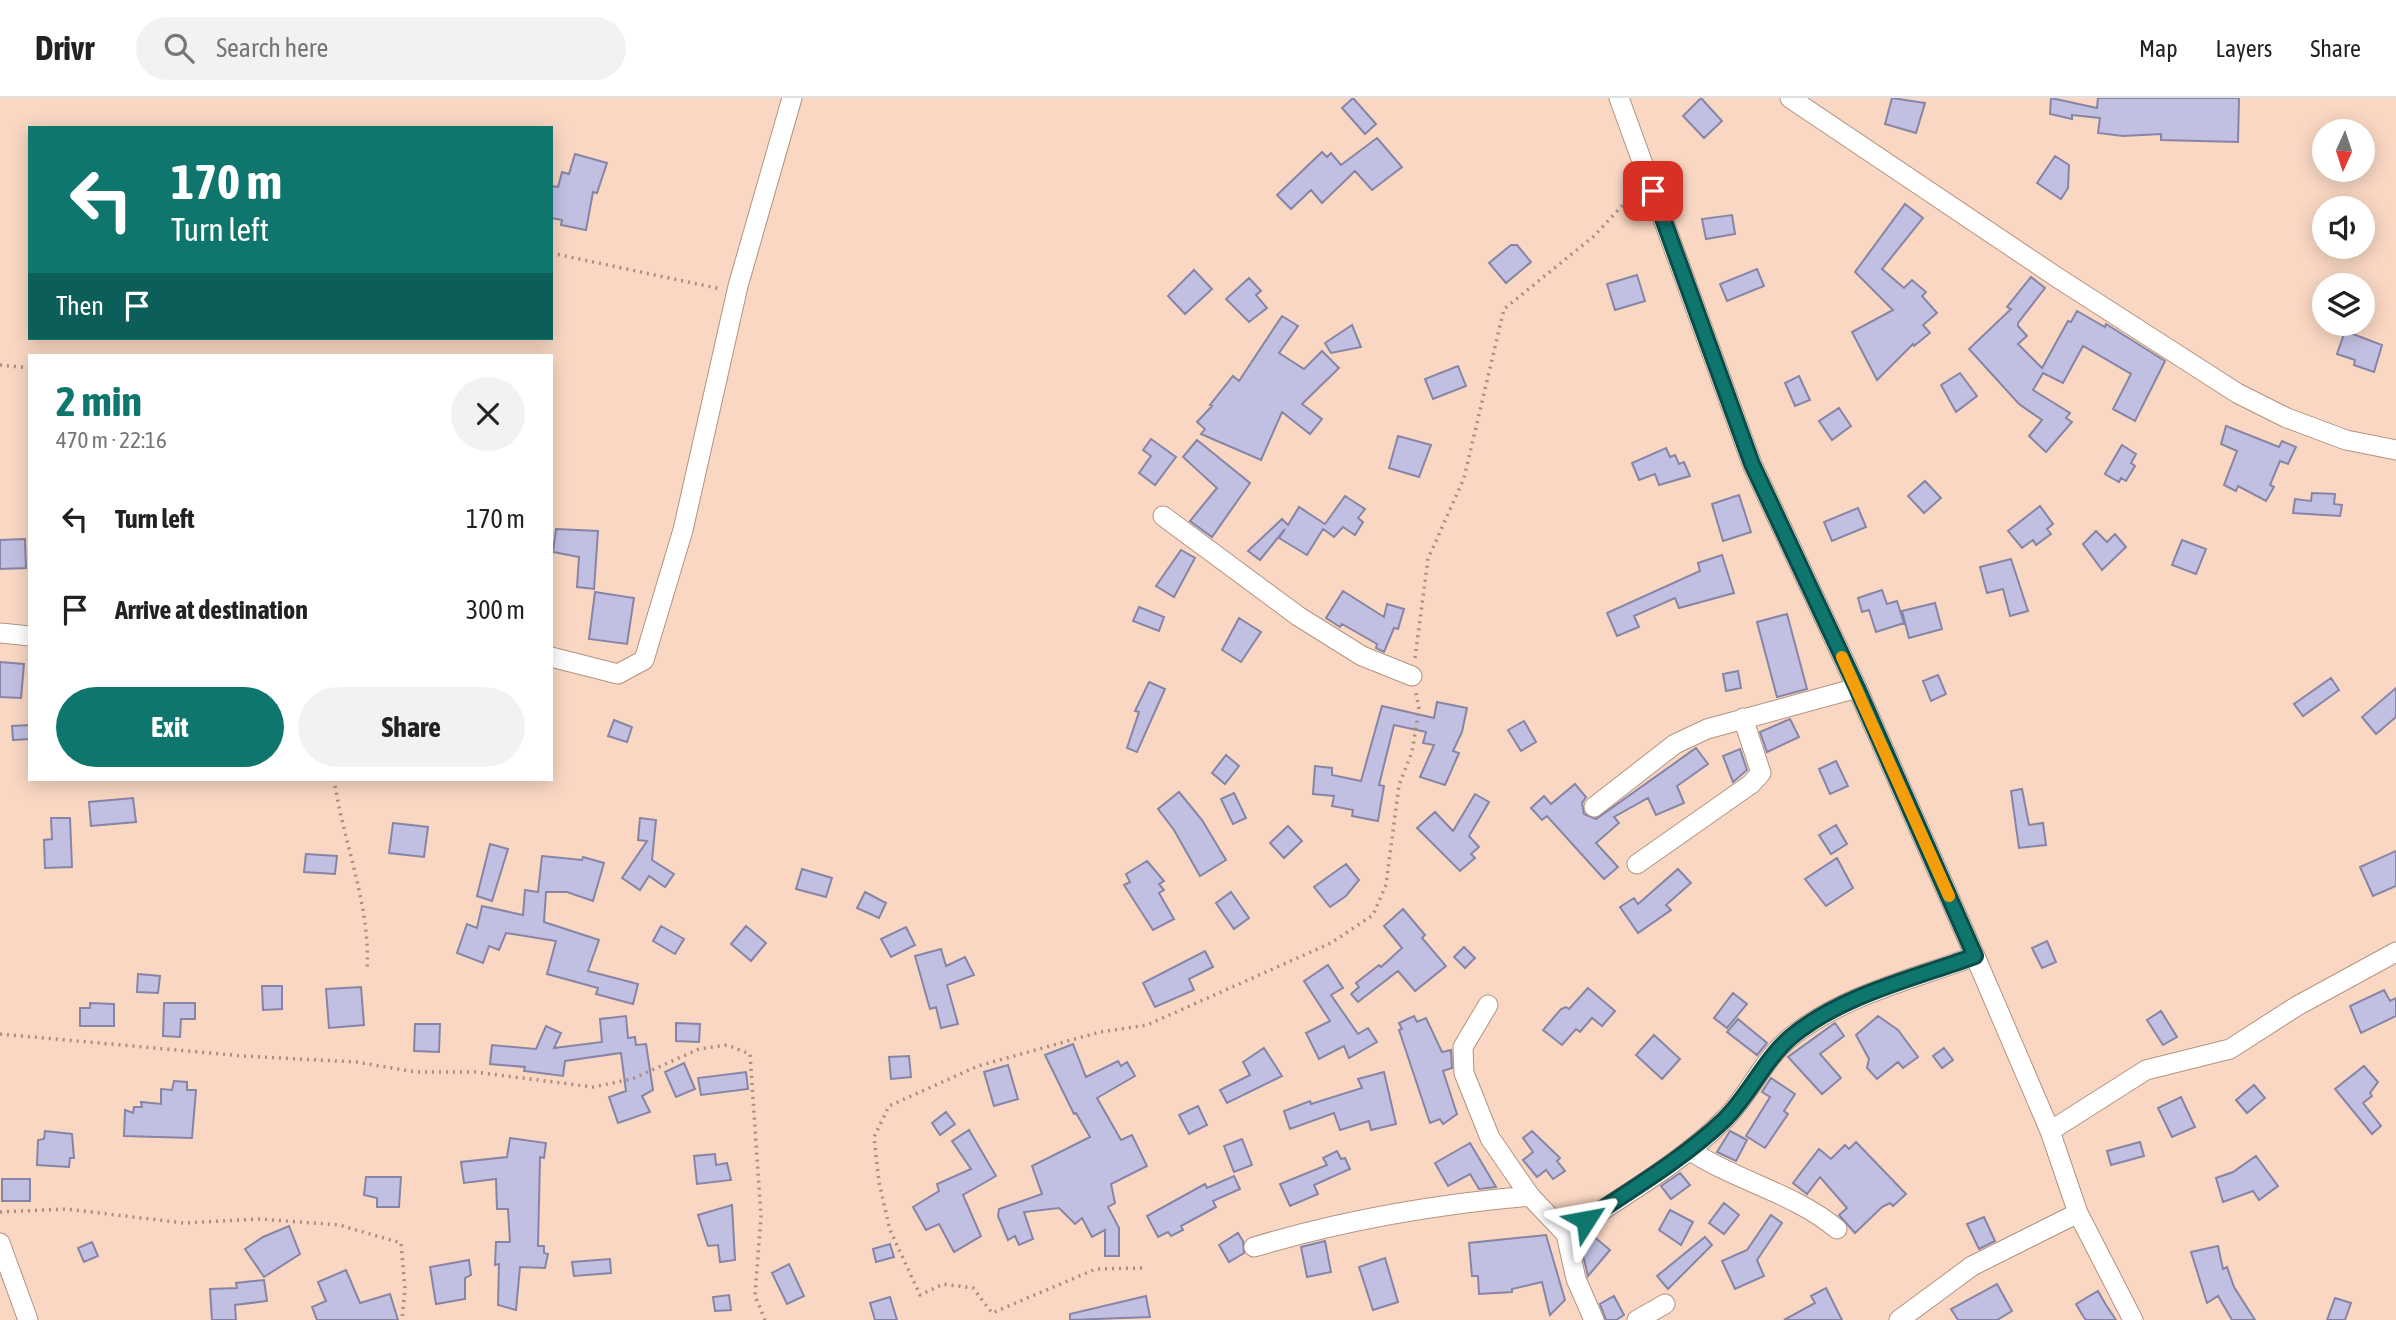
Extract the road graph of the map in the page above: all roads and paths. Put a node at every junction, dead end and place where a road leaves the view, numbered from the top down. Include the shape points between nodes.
1 (792, 98) edge
2 (1619, 98) edge
3 (1790, 98) edge
4 (1644, 167) junction
5 (553, 253) edge
6 (736, 292) junction
7 (0, 365) edge
8 (28, 368) edge
9 (2396, 450) edge
10 (1163, 516) dead end
11 (0, 633) edge
12 (28, 636) edge
13 (553, 658) edge
14 (1412, 676) junction
15 (1857, 688) junction
16 (1743, 718) junction
17 (334, 781) edge
18 (1594, 807) dead end
19 (1637, 864) dead end
20 (2396, 952) edge
21 (1975, 956) junction
22 (368, 970) dead end
23 (1488, 1005) dead end
24 (0, 1034) edge
25 (2050, 1131) junction
26 (1689, 1150) junction
27 (1530, 1196) junction
28 (0, 1212) edge
29 (2078, 1213) junction
30 (1837, 1229) dead end
31 (1566, 1234) junction
32 (0, 1244) edge
33 (1254, 1247) dead end
34 (1142, 1268) dead end
35 (1664, 1304) dead end
36 (28, 1320) edge
37 (402, 1320) edge
38 (765, 1320) edge
39 (1594, 1320) edge
40 (1637, 1320) edge
41 (1899, 1320) edge
42 (2133, 1320) edge

1 - 6 street
2 - 4 street
3 - 9 street via 2237,393 2346,440
4 - 14 path via 1637,190 1594,236 1504,309 1464,478 1428,559
4 - 15 street via 1752,464
5 - 6 path
6 - 13 street via 683,530 644,660 618,674
7 - 8 path
10 - 14 street via 1298,616 1362,656
11 - 12 street
14 - 34 path via 1419,709 1414,741 1399,785 1386,884 1373,915 1331,943 1147,1025 1100,1032 978,1066 930,1086 889,1105 874,1137 890,1230 920,1295 943,1284 973,1288 992,1313 1096,1269
15 - 16 street
15 - 21 street
16 - 18 street via 1675,744
16 - 19 street via 1761,773
17 - 22 path via 369,944
20 - 25 street via 2230,1049 2146,1070
21 - 25 street
21 - 26 street via 1858,999 1815,1020 1789,1038 1726,1118
23 - 27 street via 1463,1047 1464,1073 1490,1138
24 - 38 path via 356,1062 416,1072 475,1072 593,1087 632,1079 699,1049 727,1045 750,1054 761,1216 755,1296
25 - 29 street
26 - 30 street via 1715,1167 1816,1212
26 - 31 street
27 - 31 street
27 - 33 street via 1429,1207 1303,1232
28 - 37 path via 66,1209 184,1223 260,1219 352,1229 401,1242
29 - 41 street via 1972,1266
29 - 42 street
31 - 39 street via 1576,1279
32 - 36 street
35 - 40 street

